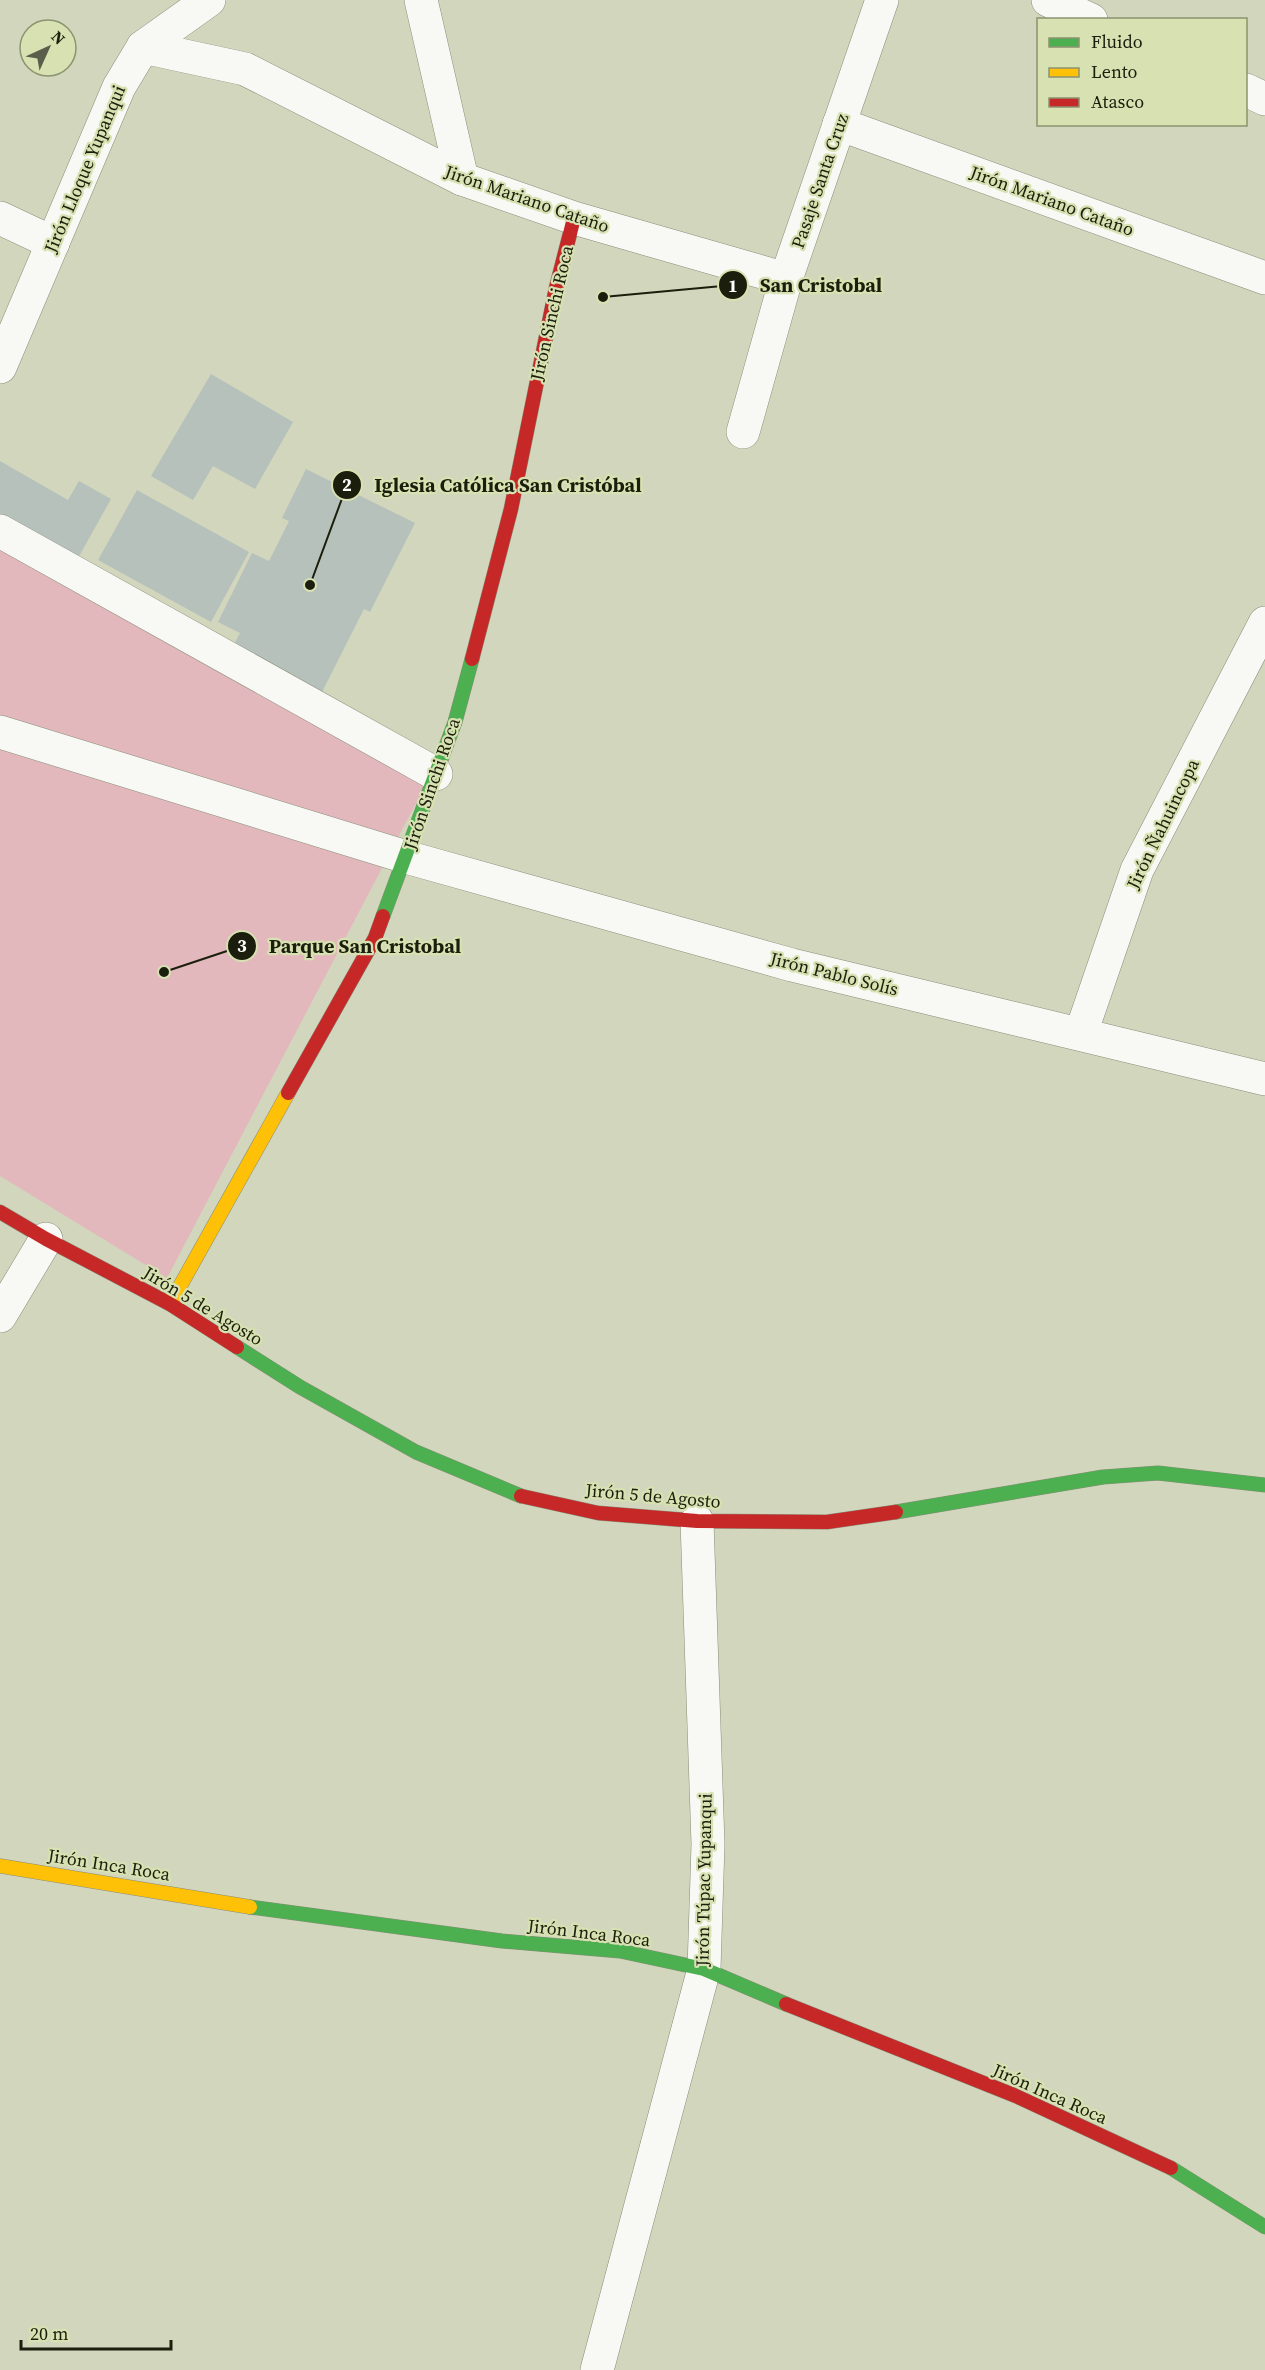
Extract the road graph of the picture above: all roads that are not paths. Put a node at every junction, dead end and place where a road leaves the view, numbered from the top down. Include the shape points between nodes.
1 (208, 0) edge
2 (421, 0) edge
3 (882, 0) edge
4 (1048, 0) edge
5 (1087, 18) edge
6 (143, 47) junction
7 (1247, 91) edge
8 (1265, 99) edge
9 (839, 124) junction
10 (462, 179) junction
11 (0, 218) edge
12 (574, 218) junction
13 (53, 243) junction
14 (1265, 278) edge
15 (786, 279) junction
16 (0, 368) edge
17 (743, 432) dead end
18 (0, 531) edge
19 (1265, 623) edge
20 (0, 732) edge
21 (436, 774) junction
22 (406, 857) junction
23 (1081, 1033) junction
24 (1265, 1079) edge
25 (0, 1212) edge
26 (46, 1239) junction
27 (170, 1304) junction
28 (0, 1316) edge
29 (1265, 1485) edge
30 (697, 1521) junction
31 (0, 1866) edge
32 (704, 1969) junction
33 (1265, 2227) edge
34 (597, 2370) edge

1 - 6 street, Jirón Lloque Yupanqui
2 - 10 street
3 - 9 street, Pasaje Santa Cruz
4 - 5 street
6 - 10 street, Jirón Mariano Cataño via 245,69
6 - 13 street, Jirón Lloque Yupanqui via 119,87
7 - 8 street
9 - 14 street, Jirón Mariano Cataño
9 - 15 street, Pasaje Santa Cruz
10 - 12 street, Jirón Mariano Cataño
11 - 13 street
12 - 15 street, Jirón Mariano Cataño
12 - 21 street, Jirón Sinchi Roca via 511,508 455,722
13 - 16 street, Jirón Lloque Yupanqui
15 - 17 street, Pasaje Santa Cruz
18 - 21 street
19 - 23 street, Jirón Ñahuincopa via 1137,870
20 - 22 street, Jirón Pablo Solís
21 - 22 street, Jirón Sinchi Roca
22 - 23 street, Jirón Pablo Solís via 792,964
22 - 27 street, Jirón Sinchi Roca via 375,938
23 - 24 street, Jirón Pablo Solís
25 - 26 street, Jirón 5 de Agosto
26 - 27 street, Jirón 5 de Agosto
26 - 28 street
27 - 30 street, Jirón 5 de Agosto via 300,1387 416,1452 512,1494 598,1513
29 - 30 street, Jirón 5 de Agosto via 1158,1473 1103,1477 827,1522
30 - 32 street, Jirón Túpac Yupanqui via 708,1844
31 - 32 street, Jirón Inca Roca via 290,1914 502,1941 620,1951
32 - 33 street, Jirón Inca Roca via 1016,2096 1172,2169
32 - 34 street, Jirón Túpac Yupanqui

